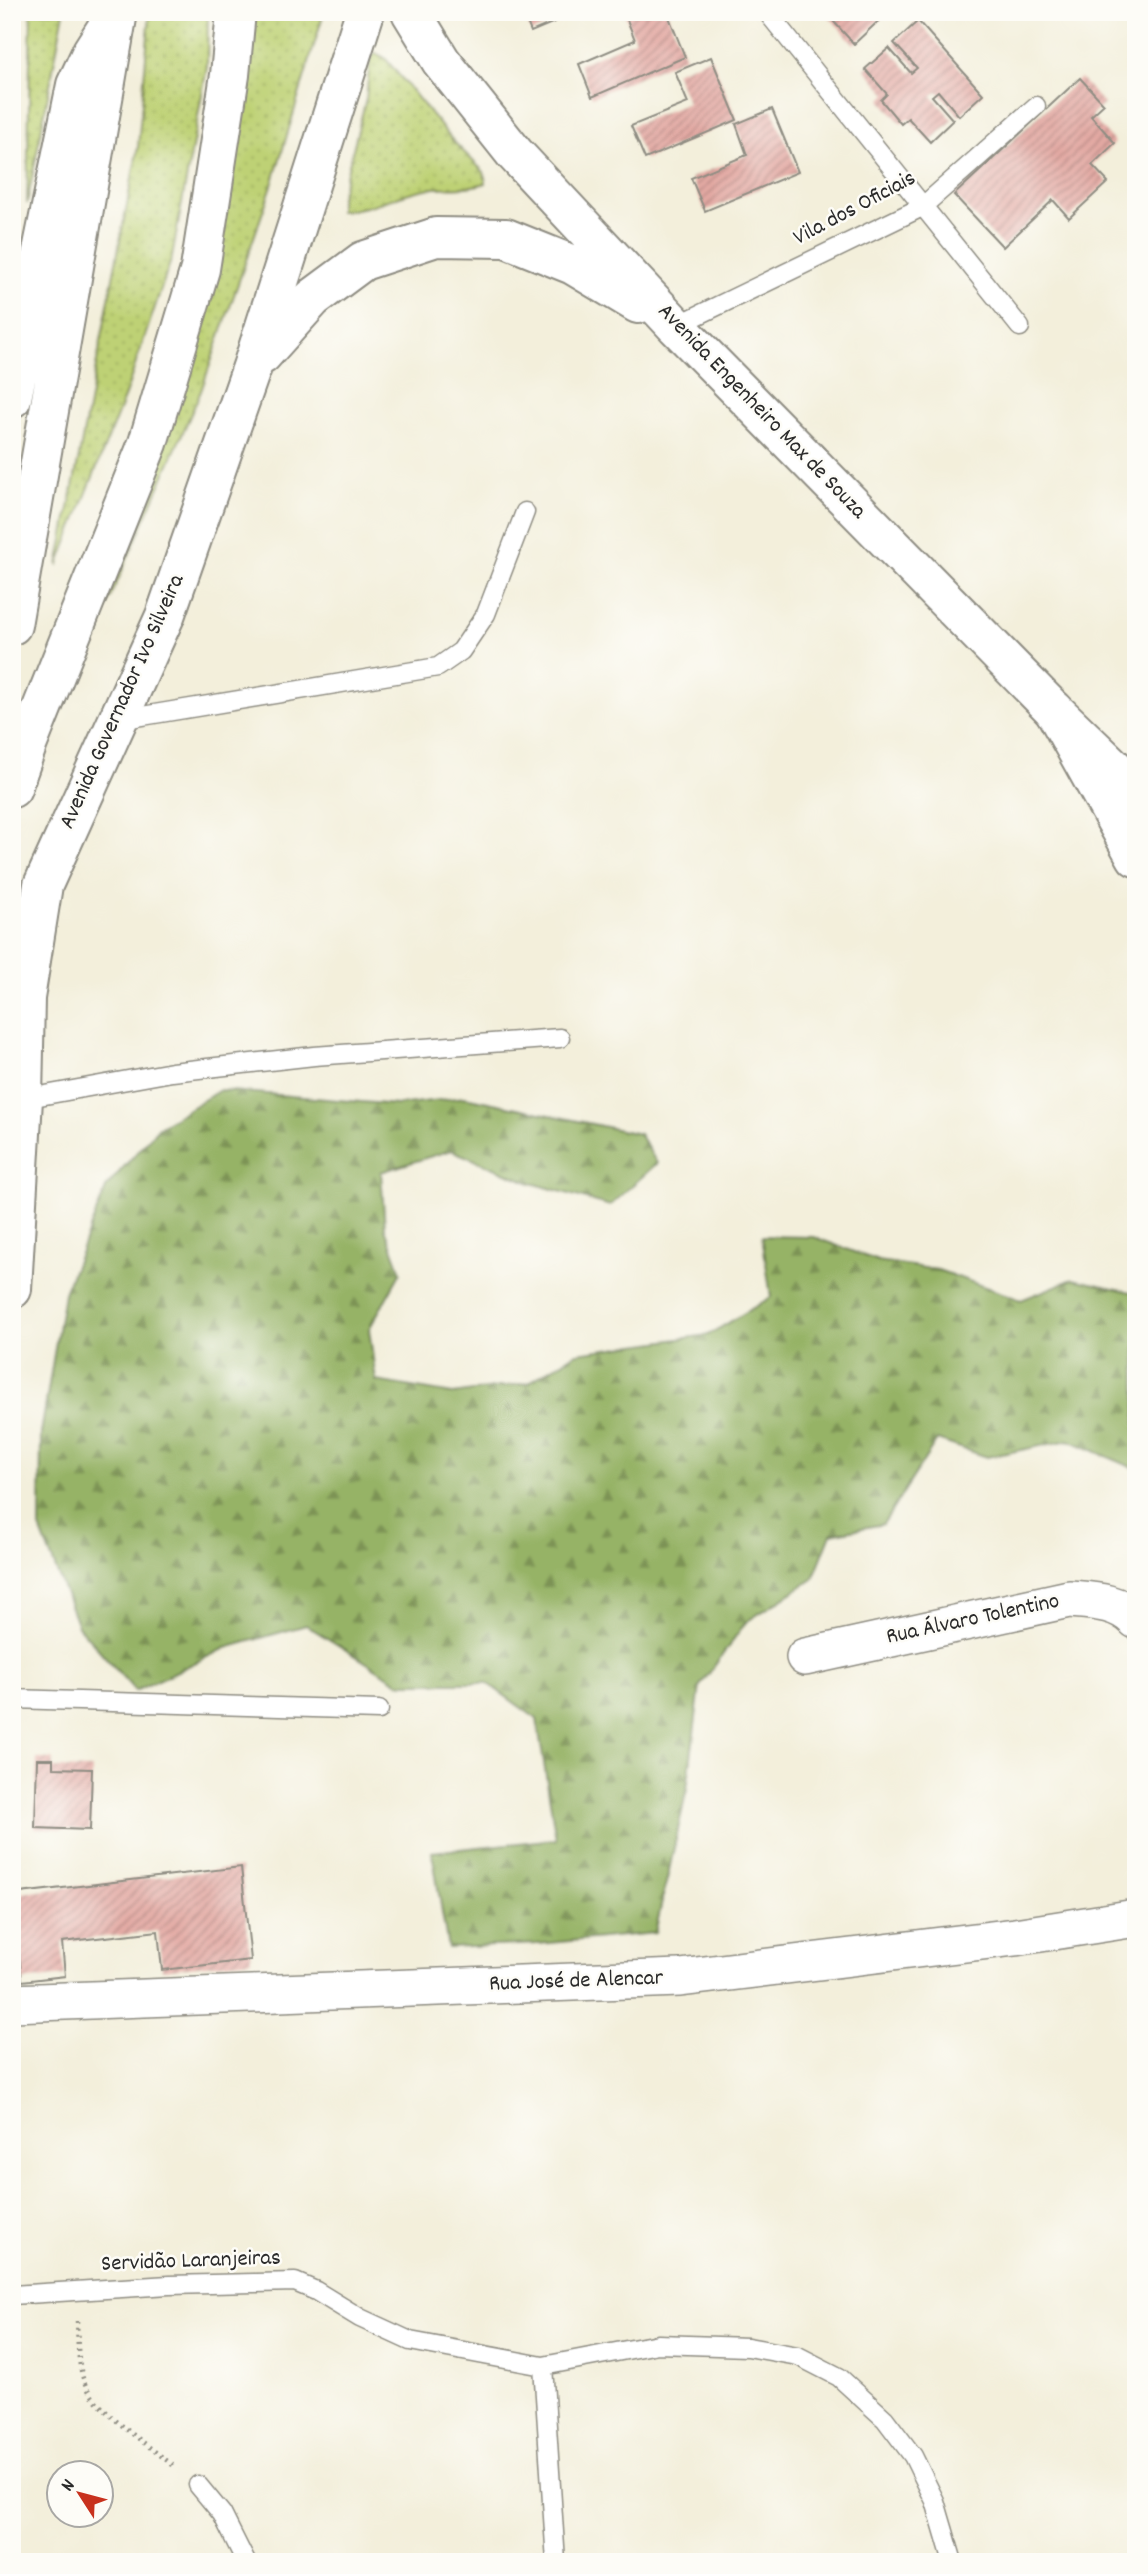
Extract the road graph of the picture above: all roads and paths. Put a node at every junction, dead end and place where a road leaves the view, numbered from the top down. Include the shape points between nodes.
1 (117, 12) edge
2 (236, 12) edge
3 (365, 12) edge
4 (411, 12) edge
5 (767, 12) edge
6 (1036, 106) dead end
7 (922, 206) junction
8 (676, 326) junction
9 (1020, 327) dead end
10 (252, 367) junction
11 (12, 398) edge
12 (525, 512) dead end
13 (12, 625) edge
14 (1054, 710) junction
15 (118, 720) junction
16 (12, 788) edge
17 (1136, 789) edge
18 (1136, 857) edge
19 (43, 885) junction
20 (12, 908) edge
21 (560, 1038) dead end
22 (23, 1099) junction
23 (12, 1289) edge
24 (1136, 1620) edge
25 (805, 1657) dead end
26 (12, 1699) edge
27 (379, 1710) dead end
28 (1136, 1917) edge
29 (12, 2003) edge
30 (75, 2292) junction
31 (12, 2295) edge
32 (543, 2366) junction
33 (198, 2485) joint
34 (246, 2562) edge
35 (556, 2562) edge
36 (953, 2562) edge

1 - 11 main road via 76,85
1 - 13 main road
2 - 16 main road via 200,269 148,443
3 - 10 main road, Avenida Governador Ivo Silveira
4 - 8 main road, Avenida Engenheiro Max de Souza via 441,61 516,154
5 - 7 lane
6 - 7 lane, Vila dos Oficiais
7 - 8 lane, Vila dos Oficiais
7 - 9 lane
8 - 10 main road via 573,265 506,238 436,237 363,261 313,298
8 - 14 main road, Avenida Engenheiro Max de Souza
10 - 15 main road, Avenida Governador Ivo Silveira via 165,616
12 - 15 lane via 486,614 461,651 438,667
14 - 17 main road, Avenida Engenheiro Max de Souza
14 - 18 main road
15 - 19 main road, Avenida Governador Ivo Silveira
19 - 20 main road
19 - 22 main road, Avenida Governador Ivo Silveira via 25,998
21 - 22 lane via 301,1057 172,1072
22 - 23 main road, Avenida Governador Ivo Silveira
24 - 25 street, Rua Álvaro Tolentino via 1127,1610 1102,1602 1069,1599
26 - 27 lane
28 - 29 street, Rua José de Alencar via 1015,1937 680,1978
30 - 31 lane, Servidão Laranjeiras
30 - 32 lane, Servidão Laranjeiras via 295,2282 410,2341
30 - 33 path via 79,2358 86,2386 105,2410
32 - 35 lane
32 - 36 lane, Servidão Laranjeiras via 658,2344 748,2347 798,2356 839,2377 885,2419 913,2456 935,2501
33 - 34 lane via 222,2514

